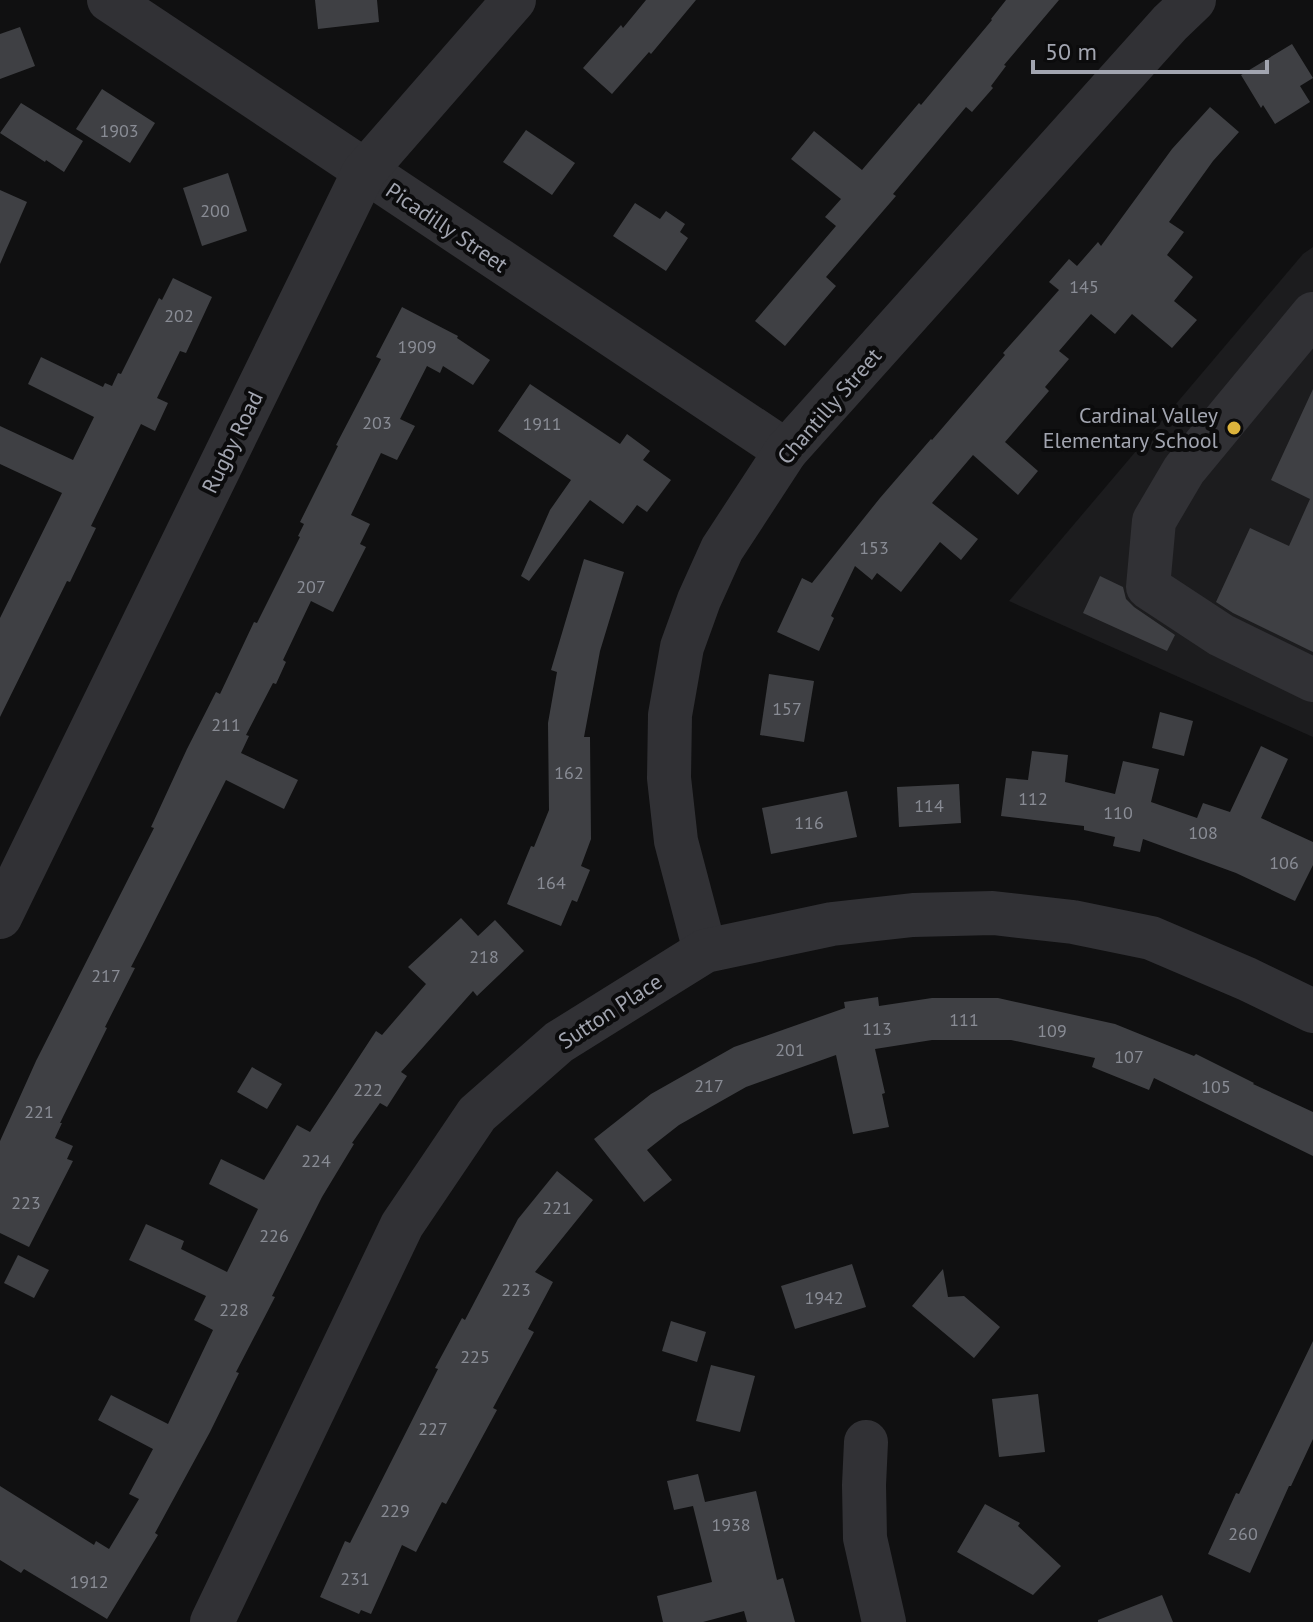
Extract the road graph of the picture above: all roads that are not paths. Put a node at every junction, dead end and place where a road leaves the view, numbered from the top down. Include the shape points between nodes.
1 (109, 0) edge
2 (514, 0) edge
3 (1194, 0) edge
4 (364, 172) junction
5 (1313, 314) edge
6 (786, 451) junction
7 (1313, 680) edge
8 (0, 917) edge
9 (705, 951) junction
10 (1313, 1011) edge
11 (866, 1442) dead end
12 (212, 1622) edge
13 (884, 1622) edge

1 - 4 street, Picadilly Street
2 - 4 street, Rugby Road
3 - 6 street, Chantilly Street
4 - 6 street, Picadilly Street
4 - 8 street, Rugby Road
5 - 7 street via 1184,470 1154,521 1148,587 1221,635
6 - 9 street, Chantilly Street via 722,549 699,600 682,647 670,715 676,841
9 - 10 street, Sutton Place via 832,924 993,913 1151,938
9 - 12 street, Sutton Place via 559,1042 477,1114 402,1225
11 - 13 street via 865,1538

